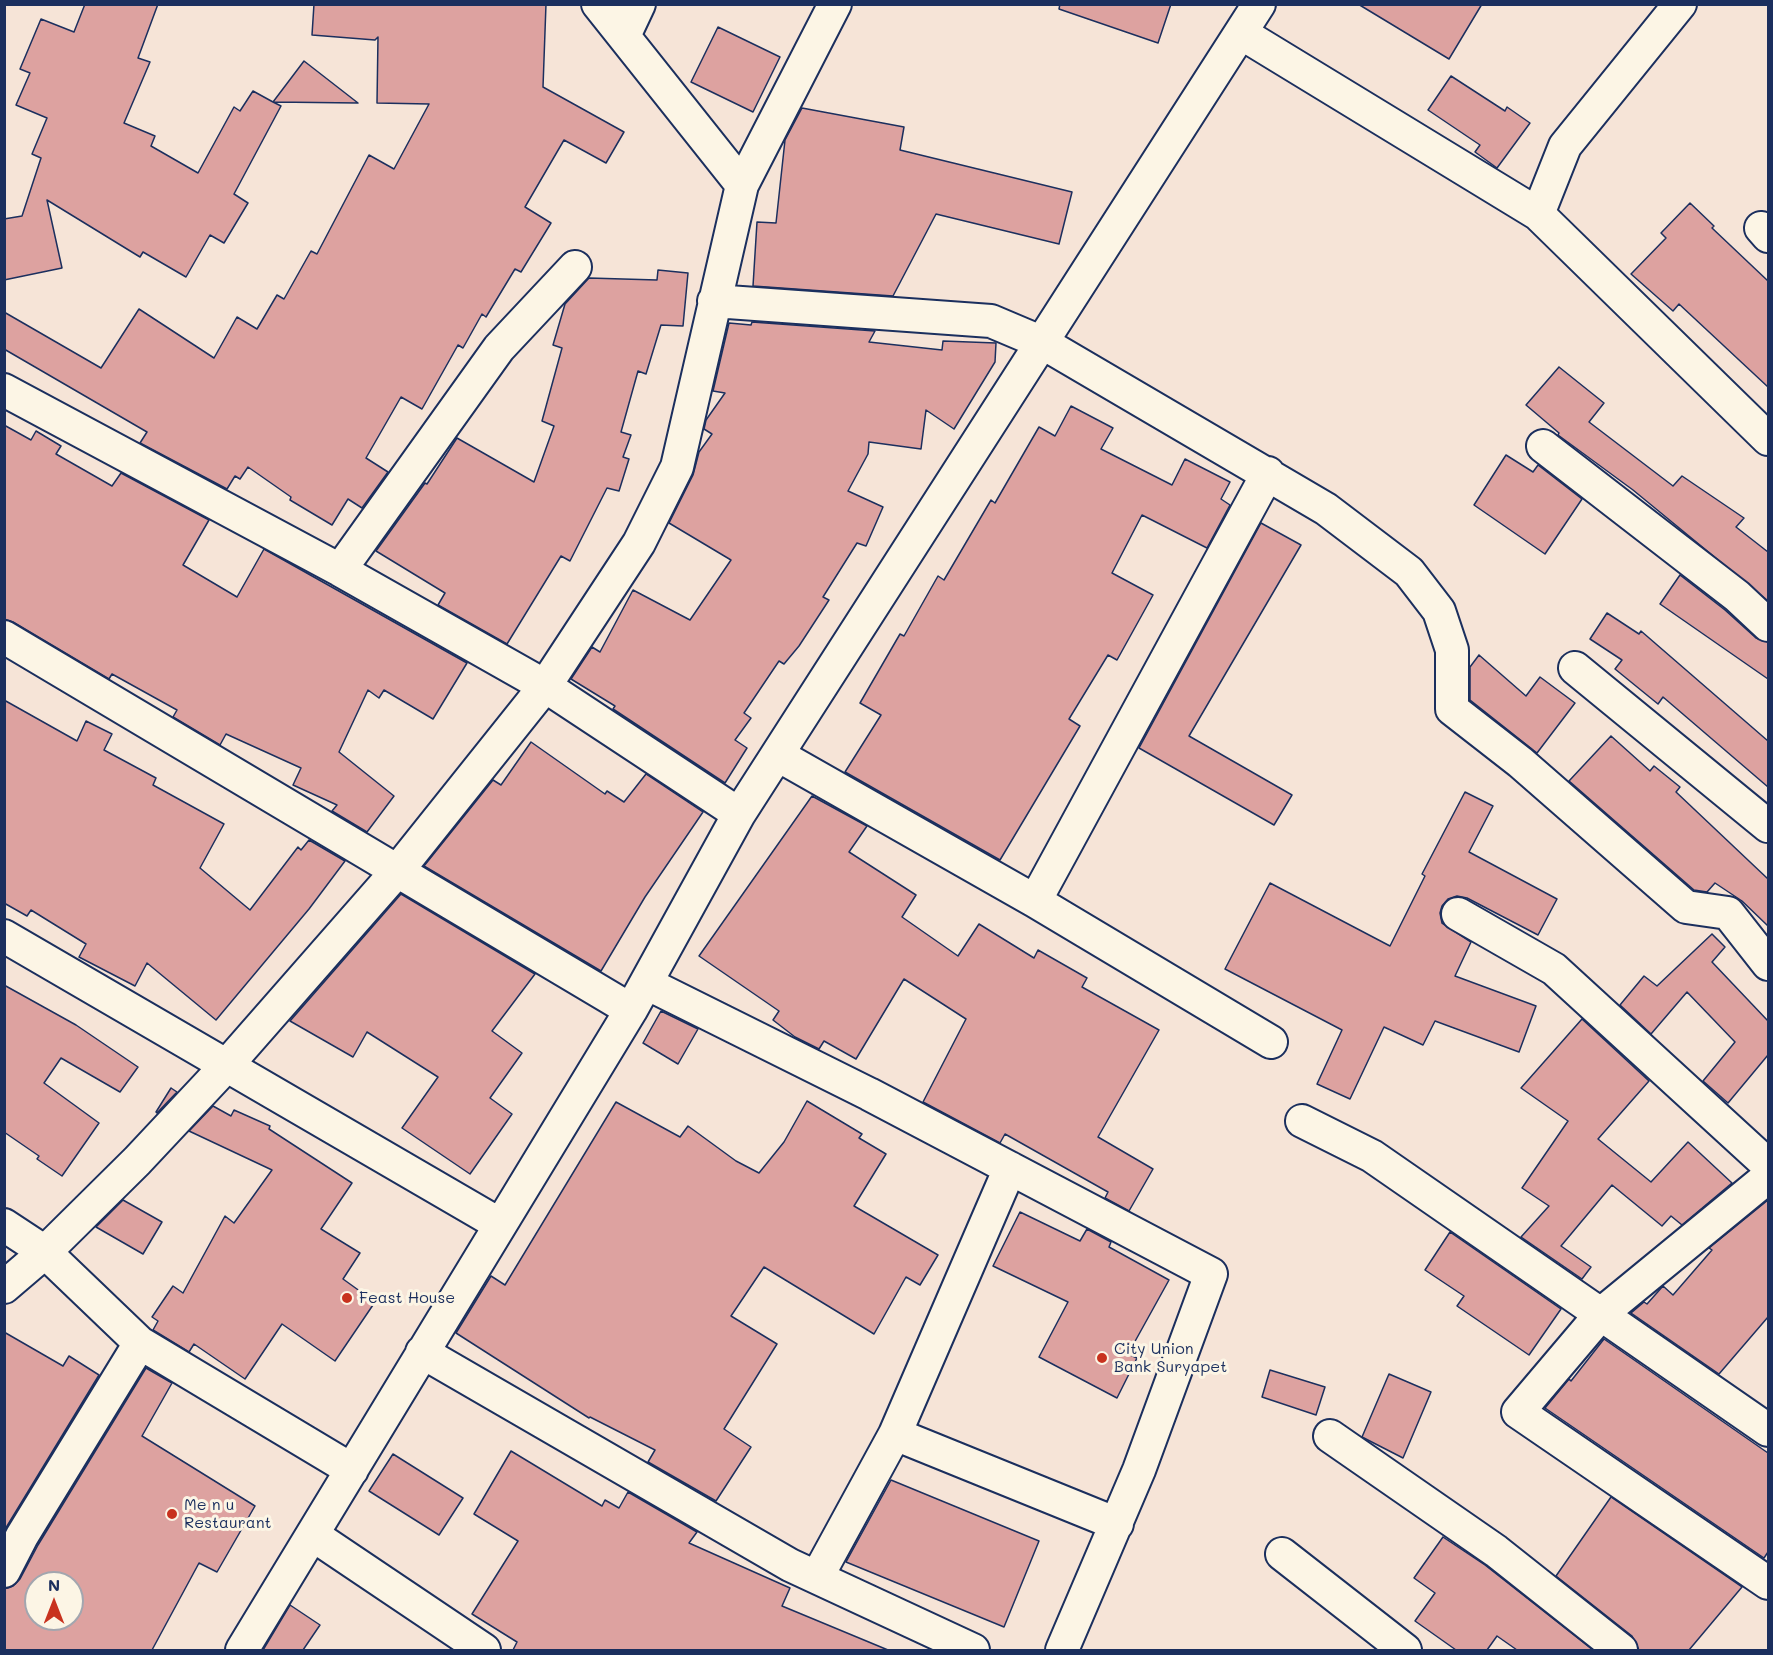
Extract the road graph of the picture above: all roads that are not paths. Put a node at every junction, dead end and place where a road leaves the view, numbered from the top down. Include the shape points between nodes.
1 (598, 4) edge
2 (639, 4) edge
3 (835, 4) edge
4 (1259, 4) edge
5 (1680, 4) edge
6 (1241, 33) junction
7 (624, 36) junction
8 (742, 185) junction
9 (1538, 214) junction
10 (575, 267) dead end
11 (714, 301) junction
12 (1043, 343) junction
13 (4, 390) edge
14 (1768, 439) edge
15 (1543, 447) dead end
16 (1268, 473) junction
17 (340, 570) junction
18 (1768, 625) edge
19 (4, 637) edge
20 (1575, 668) dead end
21 (545, 686) junction
22 (778, 755) junction
23 (739, 814) junction
24 (1768, 826) edge
25 (398, 870) junction
26 (1035, 901) junction
27 (1458, 914) dead end
28 (4, 936) edge
29 (1768, 963) edge
30 (646, 983) junction
31 (631, 1010) junction
32 (1271, 1042) dead end
33 (227, 1065) junction
34 (1302, 1121) dead end
35 (1768, 1165) edge
36 (1010, 1168) junction
37 (1768, 1177) edge
38 (499, 1224) junction
39 (4, 1225) edge
40 (45, 1252) junction
41 (4, 1287) edge
42 (1601, 1314) junction
43 (140, 1343) junction
44 (422, 1352) junction
45 (1768, 1430) edge
46 (895, 1434) junction
47 (1330, 1436) dead end
48 (352, 1470) junction
49 (1117, 1524) junction
50 (313, 1535) junction
51 (1282, 1554) dead end
52 (4, 1571) edge
53 (817, 1577) junction
54 (1768, 1583) edge
55 (242, 1650) edge
56 (484, 1650) edge
57 (973, 1650) edge
58 (1062, 1650) edge
59 (1405, 1650) edge
60 (1621, 1650) edge

1 - 7 street
2 - 7 street
3 - 8 street
4 - 6 street
5 - 9 street via 1565,146
6 - 9 street
6 - 12 street
7 - 8 street
8 - 11 street
9 - 14 street
10 - 17 street via 500,348
11 - 12 street via 991,321
11 - 21 street via 677,467 639,543
12 - 16 street
12 - 22 street
13 - 17 street
15 - 18 street via 1737,596
16 - 26 street
16 - 29 street via 1326,509 1409,572 1439,611 1452,650 1452,709 1520,762 1686,907 1728,913
17 - 21 street
19 - 25 street
20 - 24 street
21 - 23 street
21 - 25 street
22 - 23 street
22 - 26 street
23 - 30 street
25 - 31 street
25 - 33 street
26 - 32 street
27 - 35 street via 1554,969
28 - 33 street
30 - 31 street
30 - 36 street
31 - 38 street
33 - 38 street
33 - 40 street
34 - 42 street via 1372,1156
36 - 46 street
36 - 49 street via 1211,1274
37 - 42 street
38 - 44 street
39 - 40 street
40 - 41 street
40 - 43 street
42 - 45 street
42 - 54 street via 1518,1412
43 - 48 street
43 - 52 street
44 - 48 street
44 - 53 street
46 - 49 street
46 - 53 street
47 - 60 street via 1496,1551
48 - 50 street
49 - 58 street
50 - 55 street
50 - 56 street
51 - 59 street
53 - 57 street

